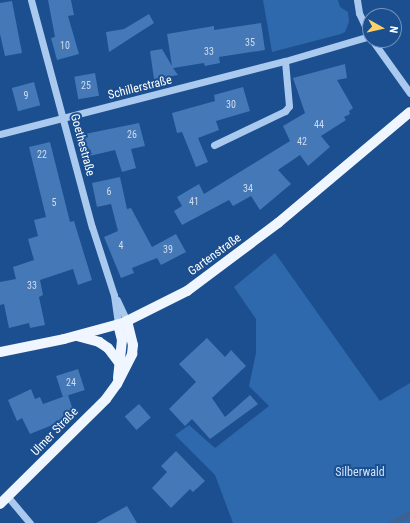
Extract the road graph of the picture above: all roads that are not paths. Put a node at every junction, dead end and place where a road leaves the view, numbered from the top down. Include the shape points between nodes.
1 (31, 0) edge
2 (357, 0) edge
3 (362, 19) edge
4 (362, 38) edge
5 (378, 48) edge
6 (285, 61) junction
7 (410, 93) edge
8 (410, 112) edge
9 (64, 119) junction
10 (0, 134) edge
11 (214, 145) dead end
12 (123, 322) junction
13 (77, 336) junction
14 (0, 352) edge
15 (120, 365) junction
16 (117, 384) junction
17 (8, 497) junction
18 (0, 504) edge
19 (30, 523) edge

1 - 9 street, Goethestraße
2 - 3 street
4 - 6 street, Schillerstraße
5 - 7 street
6 - 9 street, Schillerstraße
6 - 11 street via 289,106 285,111
8 - 12 main road, Gartenstraße via 240,254 187,291
9 - 10 street, Schillerstraße
9 - 12 street, Goethestraße via 92,227
12 - 13 main road, Gartenstraße
12 - 15 main road, Ulmer Straße
12 - 16 main road, Ulmer Straße via 133,346 132,354
13 - 14 main road, Gartenstraße
13 - 15 main road via 108,348
15 - 16 main road, Ulmer Straße
16 - 17 main road, Ulmer Straße
17 - 18 main road, Ulmer Straße
17 - 19 street

